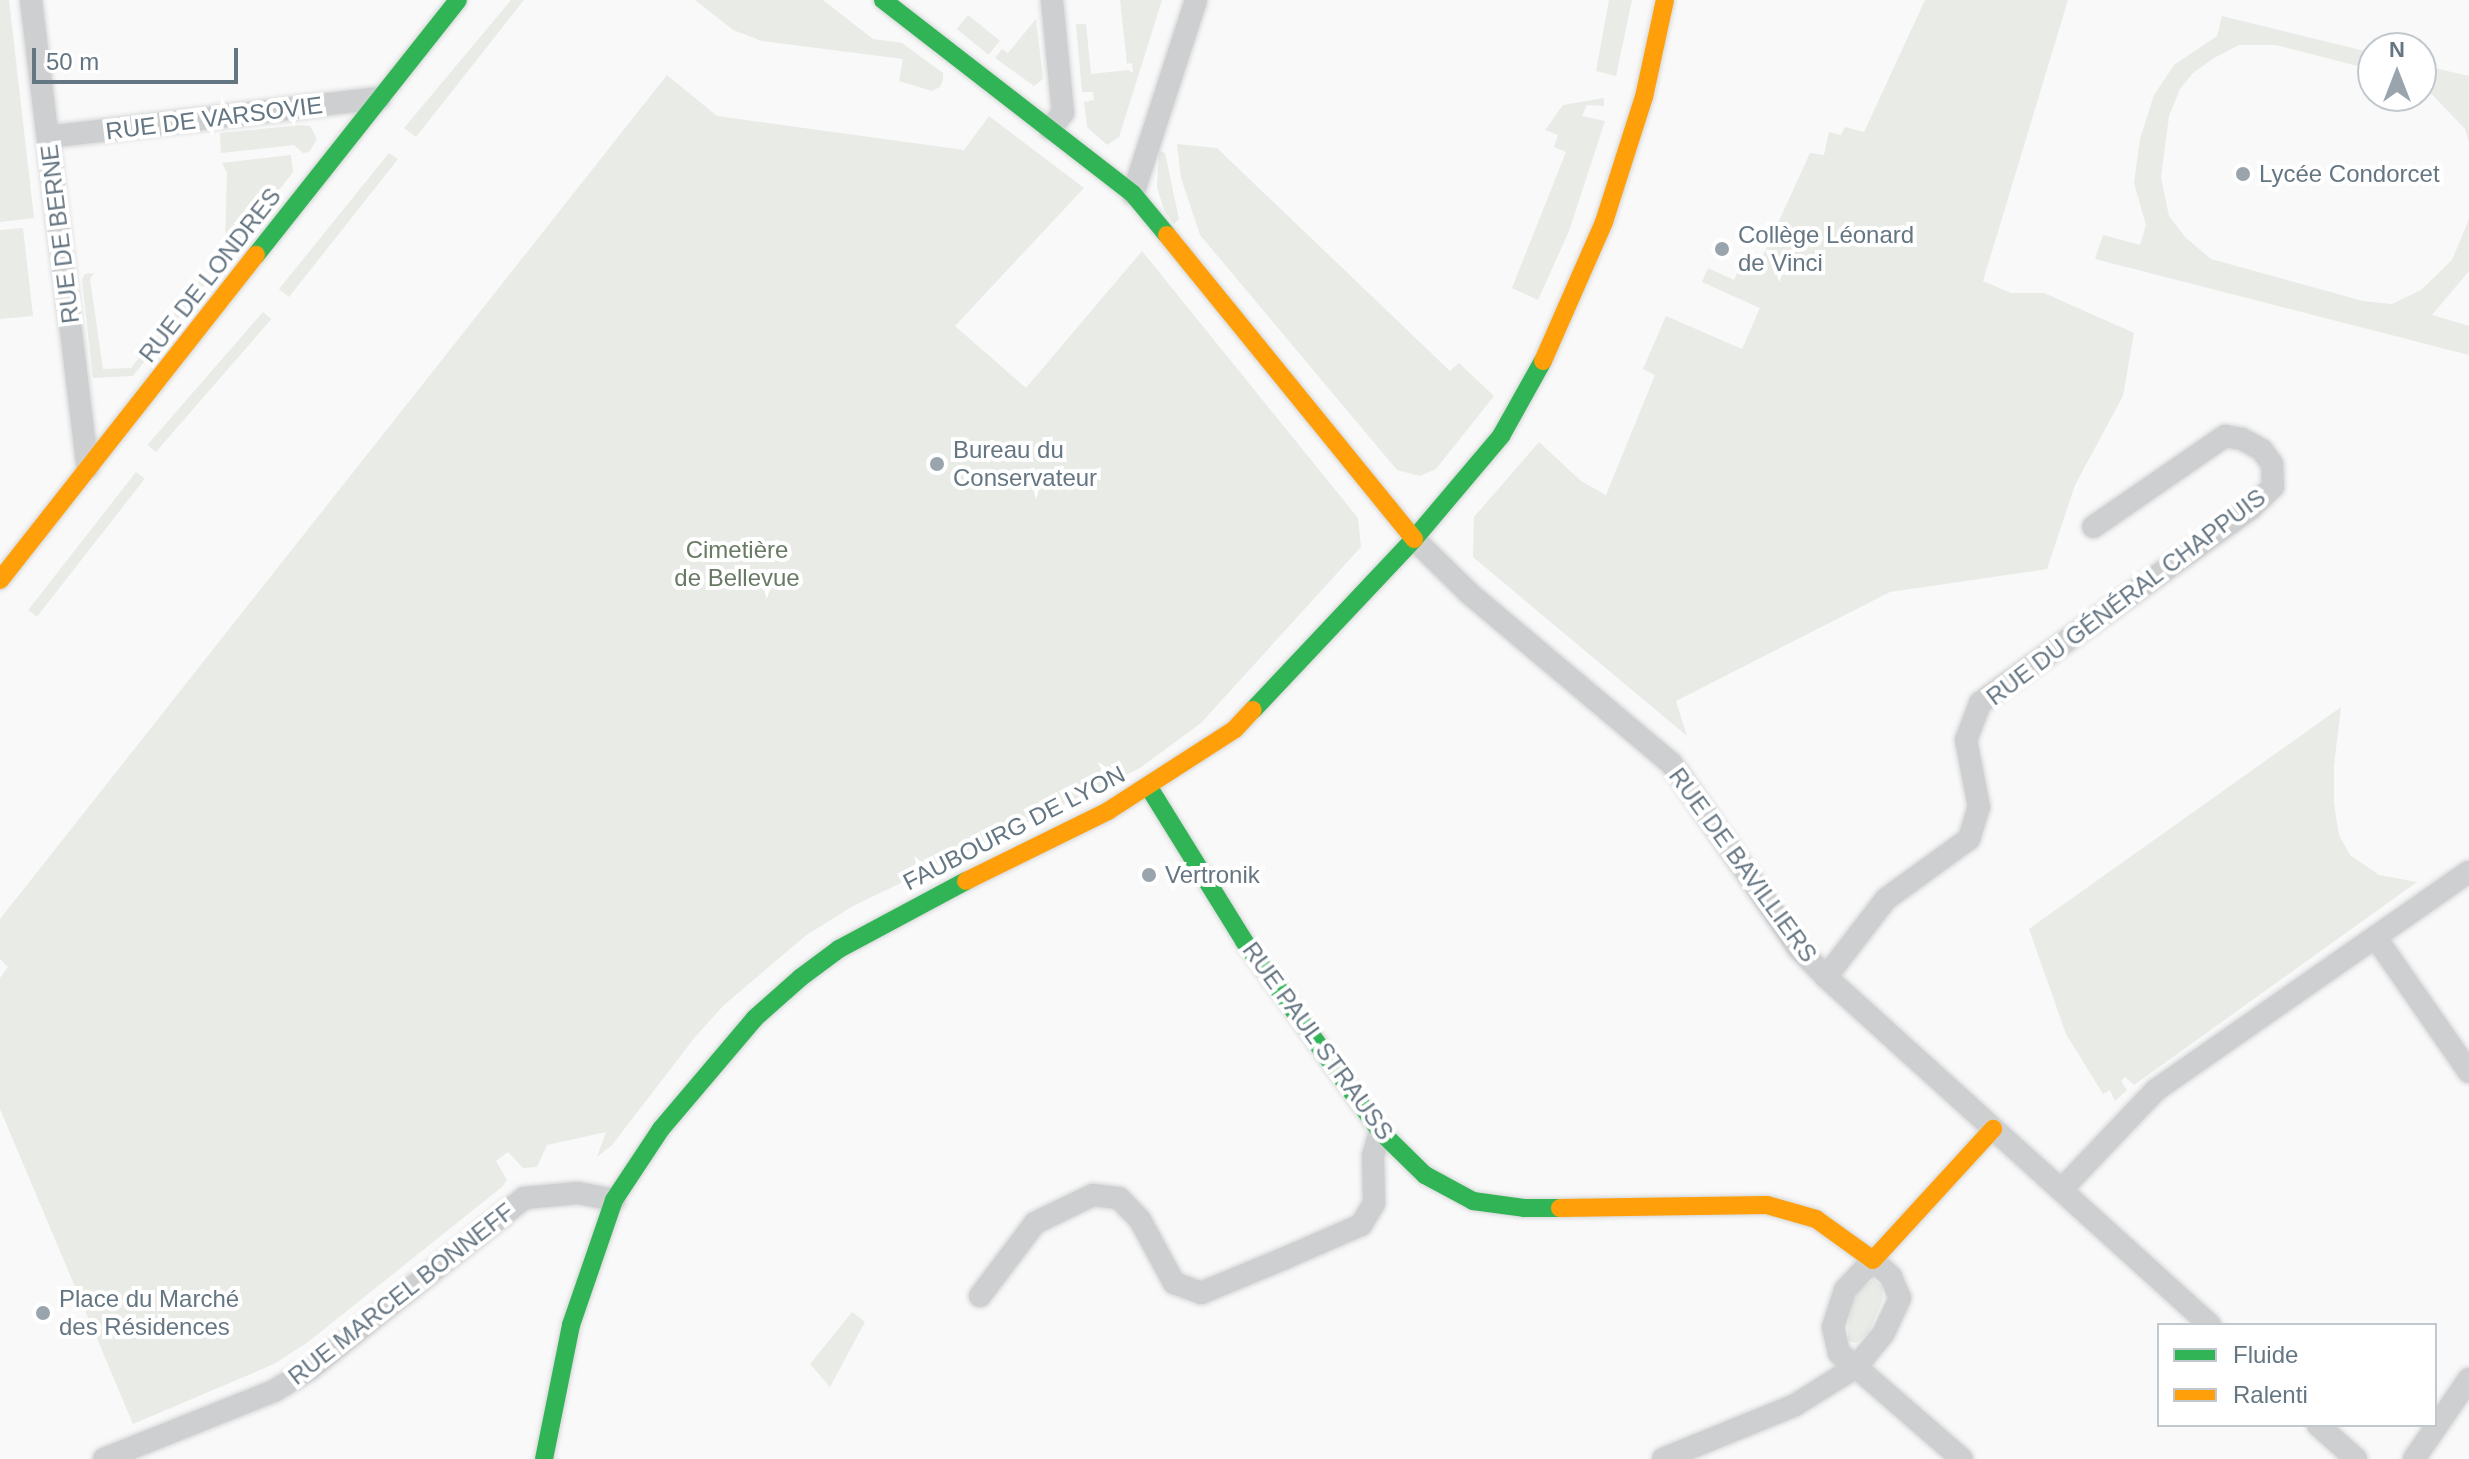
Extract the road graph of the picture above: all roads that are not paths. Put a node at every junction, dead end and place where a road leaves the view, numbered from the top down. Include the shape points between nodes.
1 (31, 0) edge
2 (458, 0) edge
3 (883, 0) edge
4 (1052, 0) edge
5 (1196, 0) edge
6 (1665, 0) edge
7 (380, 98) junction
8 (1050, 129) junction
9 (48, 137) junction
10 (1133, 194) junction
11 (88, 468) junction
12 (2093, 527) dead end
13 (1414, 539) junction
14 (0, 580) edge
15 (1148, 786) junction
16 (2469, 872) edge
17 (2376, 938) junction
18 (1826, 977) junction
19 (2469, 1072) edge
20 (1993, 1129) junction
21 (1380, 1131) junction
22 (2062, 1189) junction
23 (614, 1200) junction
24 (1873, 1260) junction
25 (980, 1296) dead end
26 (2208, 1323) edge
27 (1856, 1367) junction
28 (2469, 1379) edge
29 (2437, 1426) edge
30 (2320, 1427) edge
31 (2436, 1427) edge
32 (104, 1459) edge
33 (544, 1459) edge
34 (1663, 1459) edge
35 (1962, 1459) edge
36 (2356, 1459) edge
37 (2414, 1459) edge

1 - 9 street, RUE DE BERNE
2 - 7 street, RUE DE LONDRES
3 - 8 street
4 - 8 street via 1063,113
5 - 10 street
6 - 13 street, FAUBOURG DE LYON via 1644,97 1604,222 1537,376 1501,436
7 - 9 street, RUE DE VARSOVIE
7 - 11 street, RUE DE LONDRES
8 - 10 street
9 - 11 street, RUE DE BERNE
10 - 13 street
11 - 14 street, RUE DE LONDRES
12 - 18 street, RUE DU GÉNÉRAL CHAPPUIS via 2225,436 2262,450 2272,464 2273,487 2251,508 1980,703 1966,740 1979,807 1969,839 1886,899
13 - 15 street, FAUBOURG DE LYON via 1235,729
13 - 18 street, RUE DE BAVILLIERS via 1470,594 1671,763 1799,949
15 - 21 street, RUE PAUL STRAUSS via 1244,941
15 - 23 street, FAUBOURG DE LYON via 900,914 800,978 708,1070
16 - 17 street
17 - 19 street
17 - 22 street via 2156,1090
18 - 20 street, RUE DE BAVILLIERS
20 - 22 street, RUE DE BAVILLIERS
20 - 24 street
21 - 24 street, RUE PAUL STRAUSS via 1425,1175 1473,1201 1524,1208 1767,1205 1816,1219
21 - 25 street via 1373,1156 1374,1203 1361,1225 1229,1282 1201,1293 1174,1283 1140,1220 1119,1198 1093,1195 1035,1223
22 - 26 street, RUE DE BAVILLIERS
23 - 32 street, RUE MARCEL BONNEFF via 578,1193 524,1198 310,1369 274,1391
23 - 33 street, FAUBOURG DE LYON via 571,1325
24 - 27 street via 1845,1290 1833,1327 1839,1353
24 - 27 street via 1891,1277 1900,1298 1883,1334
27 - 34 street via 1795,1405
27 - 35 street
28 - 29 street
30 - 36 street
31 - 37 street

